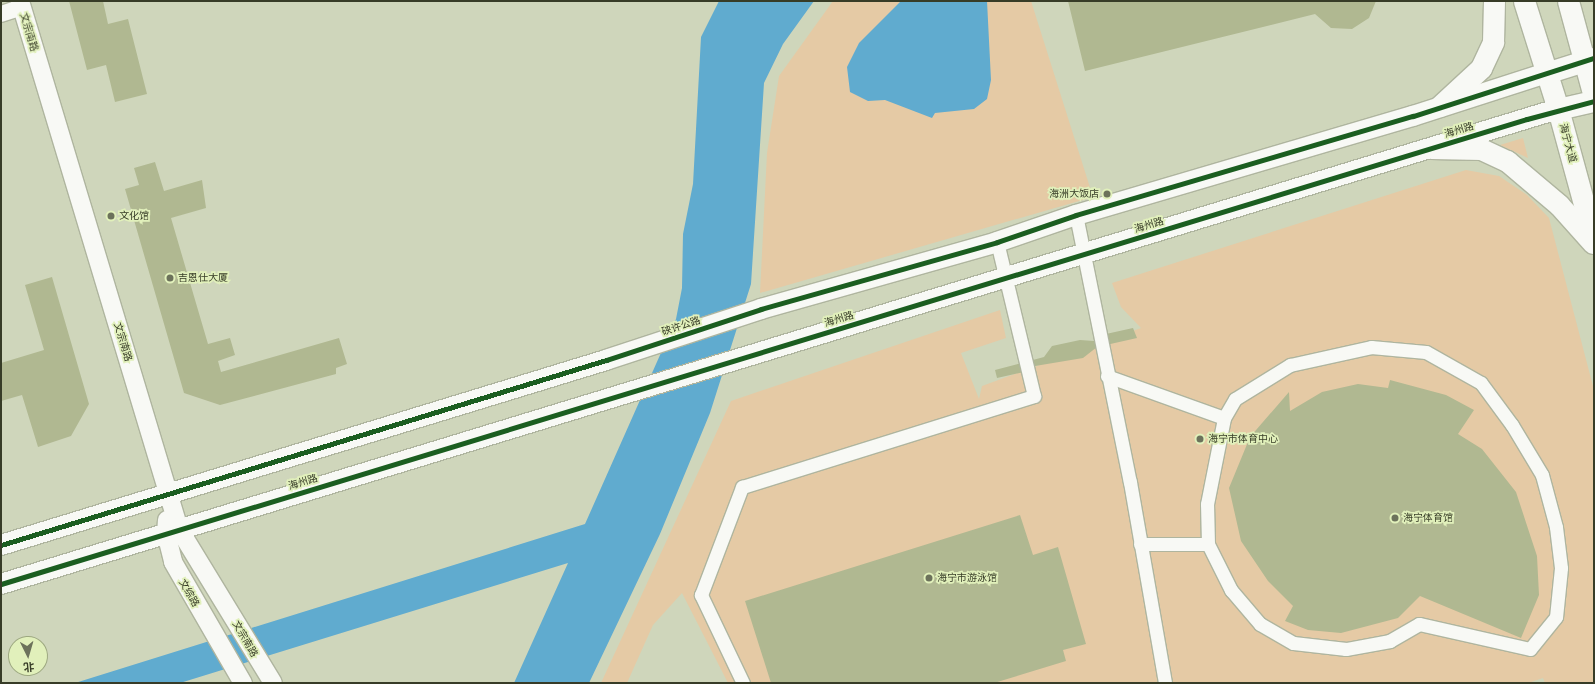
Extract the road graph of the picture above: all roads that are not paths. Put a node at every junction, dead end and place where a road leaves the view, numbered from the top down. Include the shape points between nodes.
1 (1494, 1) edge
2 (1524, 1) edge
3 (1568, 1) edge
4 (21, 4) edge
5 (1, 14) edge
6 (1589, 60) edge
7 (1546, 73) junction
8 (1594, 97) edge
9 (1594, 101) edge
10 (1440, 106) junction
11 (1558, 109) junction
12 (1431, 148) junction
13 (1076, 215) junction
14 (1594, 241) edge
15 (997, 242) junction
16 (1594, 245) edge
17 (1084, 254) junction
18 (1005, 278) junction
19 (1107, 376) junction
20 (1224, 418) junction
21 (170, 494) junction
22 (172, 531) junction
23 (1140, 544) junction
24 (1208, 544) junction
25 (1, 545) edge
26 (1, 584) edge
27 (243, 683) edge
28 (273, 683) edge
29 (743, 683) edge
30 (1165, 683) edge

1 - 10 highway via 1493,42 1481,68
2 - 7 highway, 海宁大道
3 - 6 highway
4 - 5 street
4 - 21 main road, 文宗南路
6 - 7 highway
6 - 8 highway
7 - 10 main road
7 - 11 highway, 海宁大道
9 - 11 highway
10 - 13 main road
11 - 12 main road, 海州路
11 - 14 highway, 海宁大道
12 - 16 highway via 1481,149 1507,161 1559,205
12 - 17 main road, 海州路
13 - 15 main road
13 - 17 street
15 - 18 street
15 - 21 main road, 硖许公路 via 761,309 606,360
17 - 18 main road, 海州路
17 - 19 street
18 - 22 main road, 海州路
18 - 29 street via 1034,396 742,487 701,595
19 - 20 street
19 - 23 street
20 - 24 street via 1207,504
20 - 24 street via 1235,399 1290,365 1371,347 1426,352 1481,383 1512,425 1542,475 1556,527 1561,568 1556,617 1530,649 1419,624 1390,641 1346,649 1293,643 1260,624 1231,590
21 - 22 main road, 文综路
21 - 25 main road
22 - 26 main road, 海州路
22 - 27 main road, 文综路 via 173,562
22 - 28 main road, 文宗南路 via 240,628 261,667
23 - 24 street
23 - 30 street

